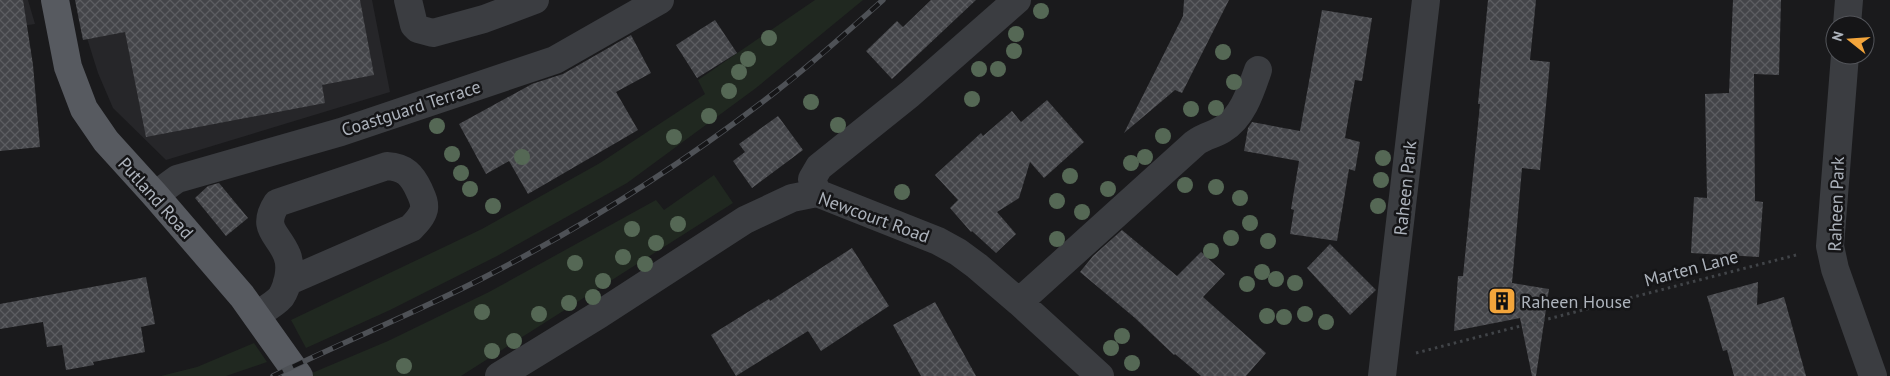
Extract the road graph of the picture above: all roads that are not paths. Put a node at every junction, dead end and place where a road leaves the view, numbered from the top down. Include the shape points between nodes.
1 (55, 0) edge
2 (408, 0) edge
3 (535, 0) edge
4 (660, 0) edge
5 (1017, 0) edge
6 (1426, 0) edge
7 (1849, 0) edge
8 (495, 8) edge
9 (1848, 15) edge
10 (1844, 65) edge
11 (1258, 70) dead end
12 (817, 193) junction
13 (155, 195) junction
14 (287, 282) junction
15 (1019, 302) junction
16 (256, 315) junction
17 (1383, 369) edge
18 (299, 376) edge
19 (499, 376) edge
20 (1100, 376) edge
21 (1873, 376) edge

1 - 13 main road, Putland Road via 68,67 84,109 106,141
2 - 8 street via 414,24 418,30 428,33
3 - 8 street
4 - 13 street, Coastguard Terrace via 555,60 342,132 177,179
5 - 12 street via 819,168 812,179
6 - 17 street, Raheen Park
7 - 9 street
10 - 21 street, Raheen Park via 1830,246
11 - 15 street via 1249,97 1230,124 1195,143
12 - 15 street, Newcourt Road via 938,241 977,266
12 - 19 street, Newcourt Road via 792,198 745,220
13 - 16 main road, Putland Road
14 - 14 street via 290,268 287,255 272,234 270,222 271,212 277,203 388,166 405,170 414,179 424,202 420,219 411,228
14 - 16 street via 281,297
15 - 20 street, Newcourt Road
16 - 18 main road, Putland Road

